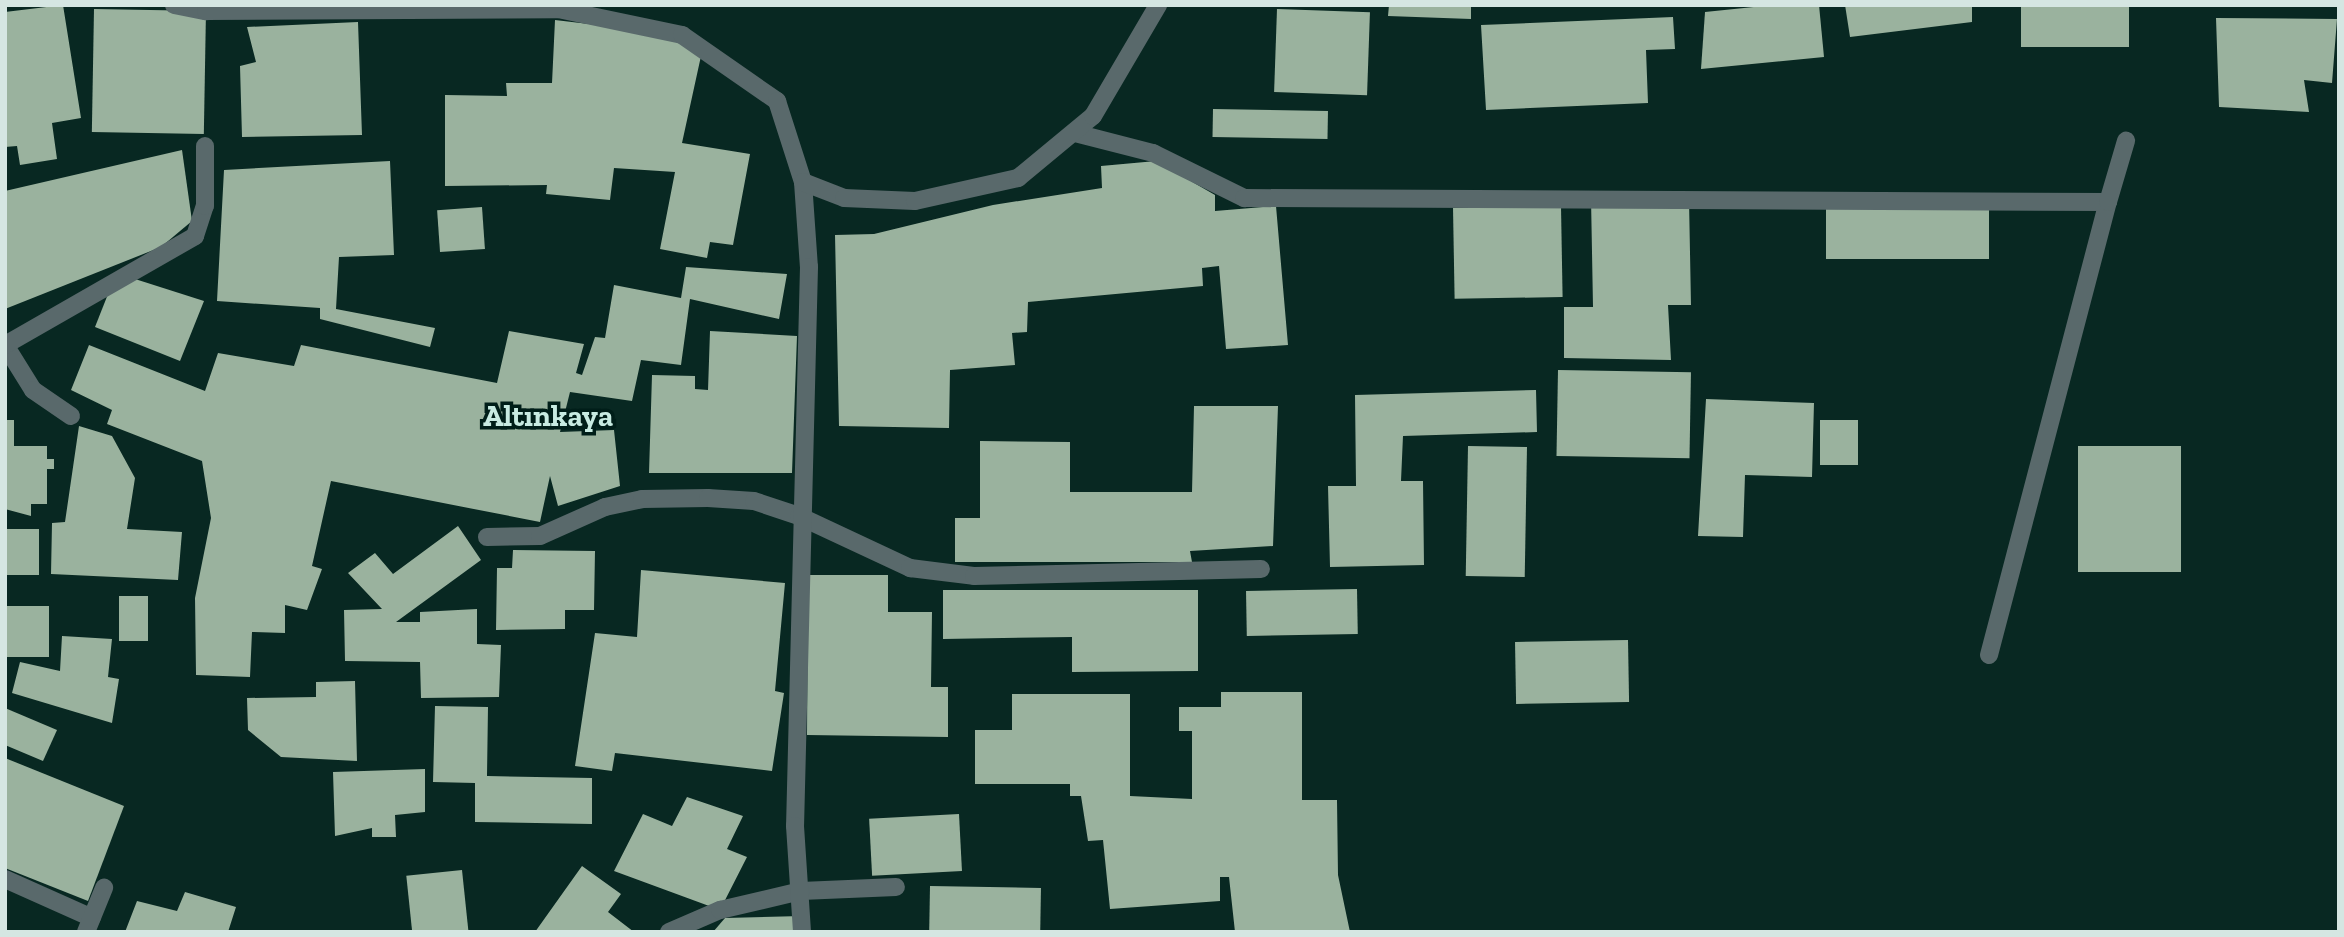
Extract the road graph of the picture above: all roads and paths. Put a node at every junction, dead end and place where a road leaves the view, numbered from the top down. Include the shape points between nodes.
1 (174, 5) edge
2 (1158, 5) edge
3 (298, 8) edge
4 (1075, 133) junction
5 (2126, 141) dead end
6 (205, 146) dead end
7 (803, 182) junction
8 (2108, 202) junction
9 (5, 345) edge
10 (71, 416) dead end
11 (799, 516) junction
12 (487, 537) dead end
13 (1261, 569) dead end
14 (1989, 655) dead end
15 (5, 879) edge
16 (896, 887) dead end
17 (104, 888) dead end
18 (801, 891) junction
19 (89, 925) edge
20 (669, 932) edge
21 (802, 932) edge

1 - 3 street
2 - 4 street via 1093,116
3 - 7 street via 558,9 682,35 777,102
4 - 7 street via 1018,178 915,201 844,198
4 - 8 street via 1153,153 1244,198
5 - 8 street
6 - 9 street via 205,206 195,236
7 - 11 street via 810,359
8 - 14 street
9 - 10 street via 33,390
11 - 12 street via 754,502 642,499 605,507 540,536
11 - 13 street via 910,568 974,576
11 - 18 street via 795,826
15 - 19 street
16 - 18 street
17 - 19 street
18 - 20 street via 720,910
18 - 21 street

